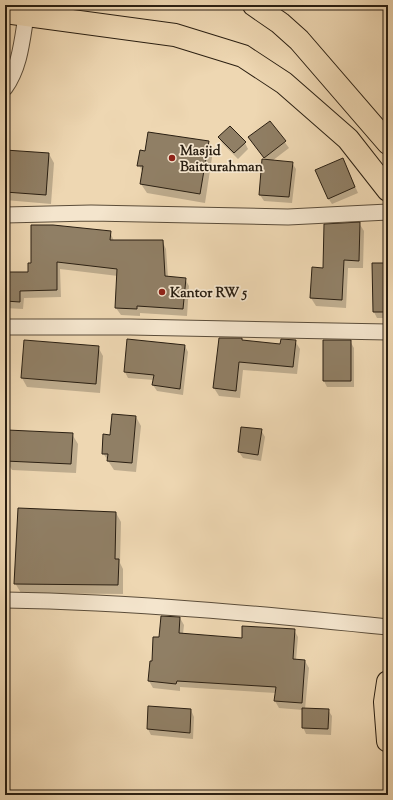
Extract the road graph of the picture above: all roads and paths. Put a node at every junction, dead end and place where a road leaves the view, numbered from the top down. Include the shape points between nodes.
1 (254, 5) edge
2 (5, 12) edge
3 (26, 16) junction
4 (5, 88) edge
5 (388, 143) edge
6 (388, 190) edge
7 (388, 212) edge
8 (5, 215) edge
9 (5, 327) edge
10 (388, 332) edge
11 (5, 600) edge
12 (388, 627) edge
13 (388, 682) edge
14 (388, 741) edge

1 - 5 highway via 280,22 299,40
2 - 3 highway
3 - 4 street via 18,60 12,79
3 - 6 highway via 175,35 243,56 284,83 348,139
7 - 8 street via 288,217 91,213
9 - 10 street
11 - 12 street via 71,601 233,611
13 - 14 highway via 385,702

